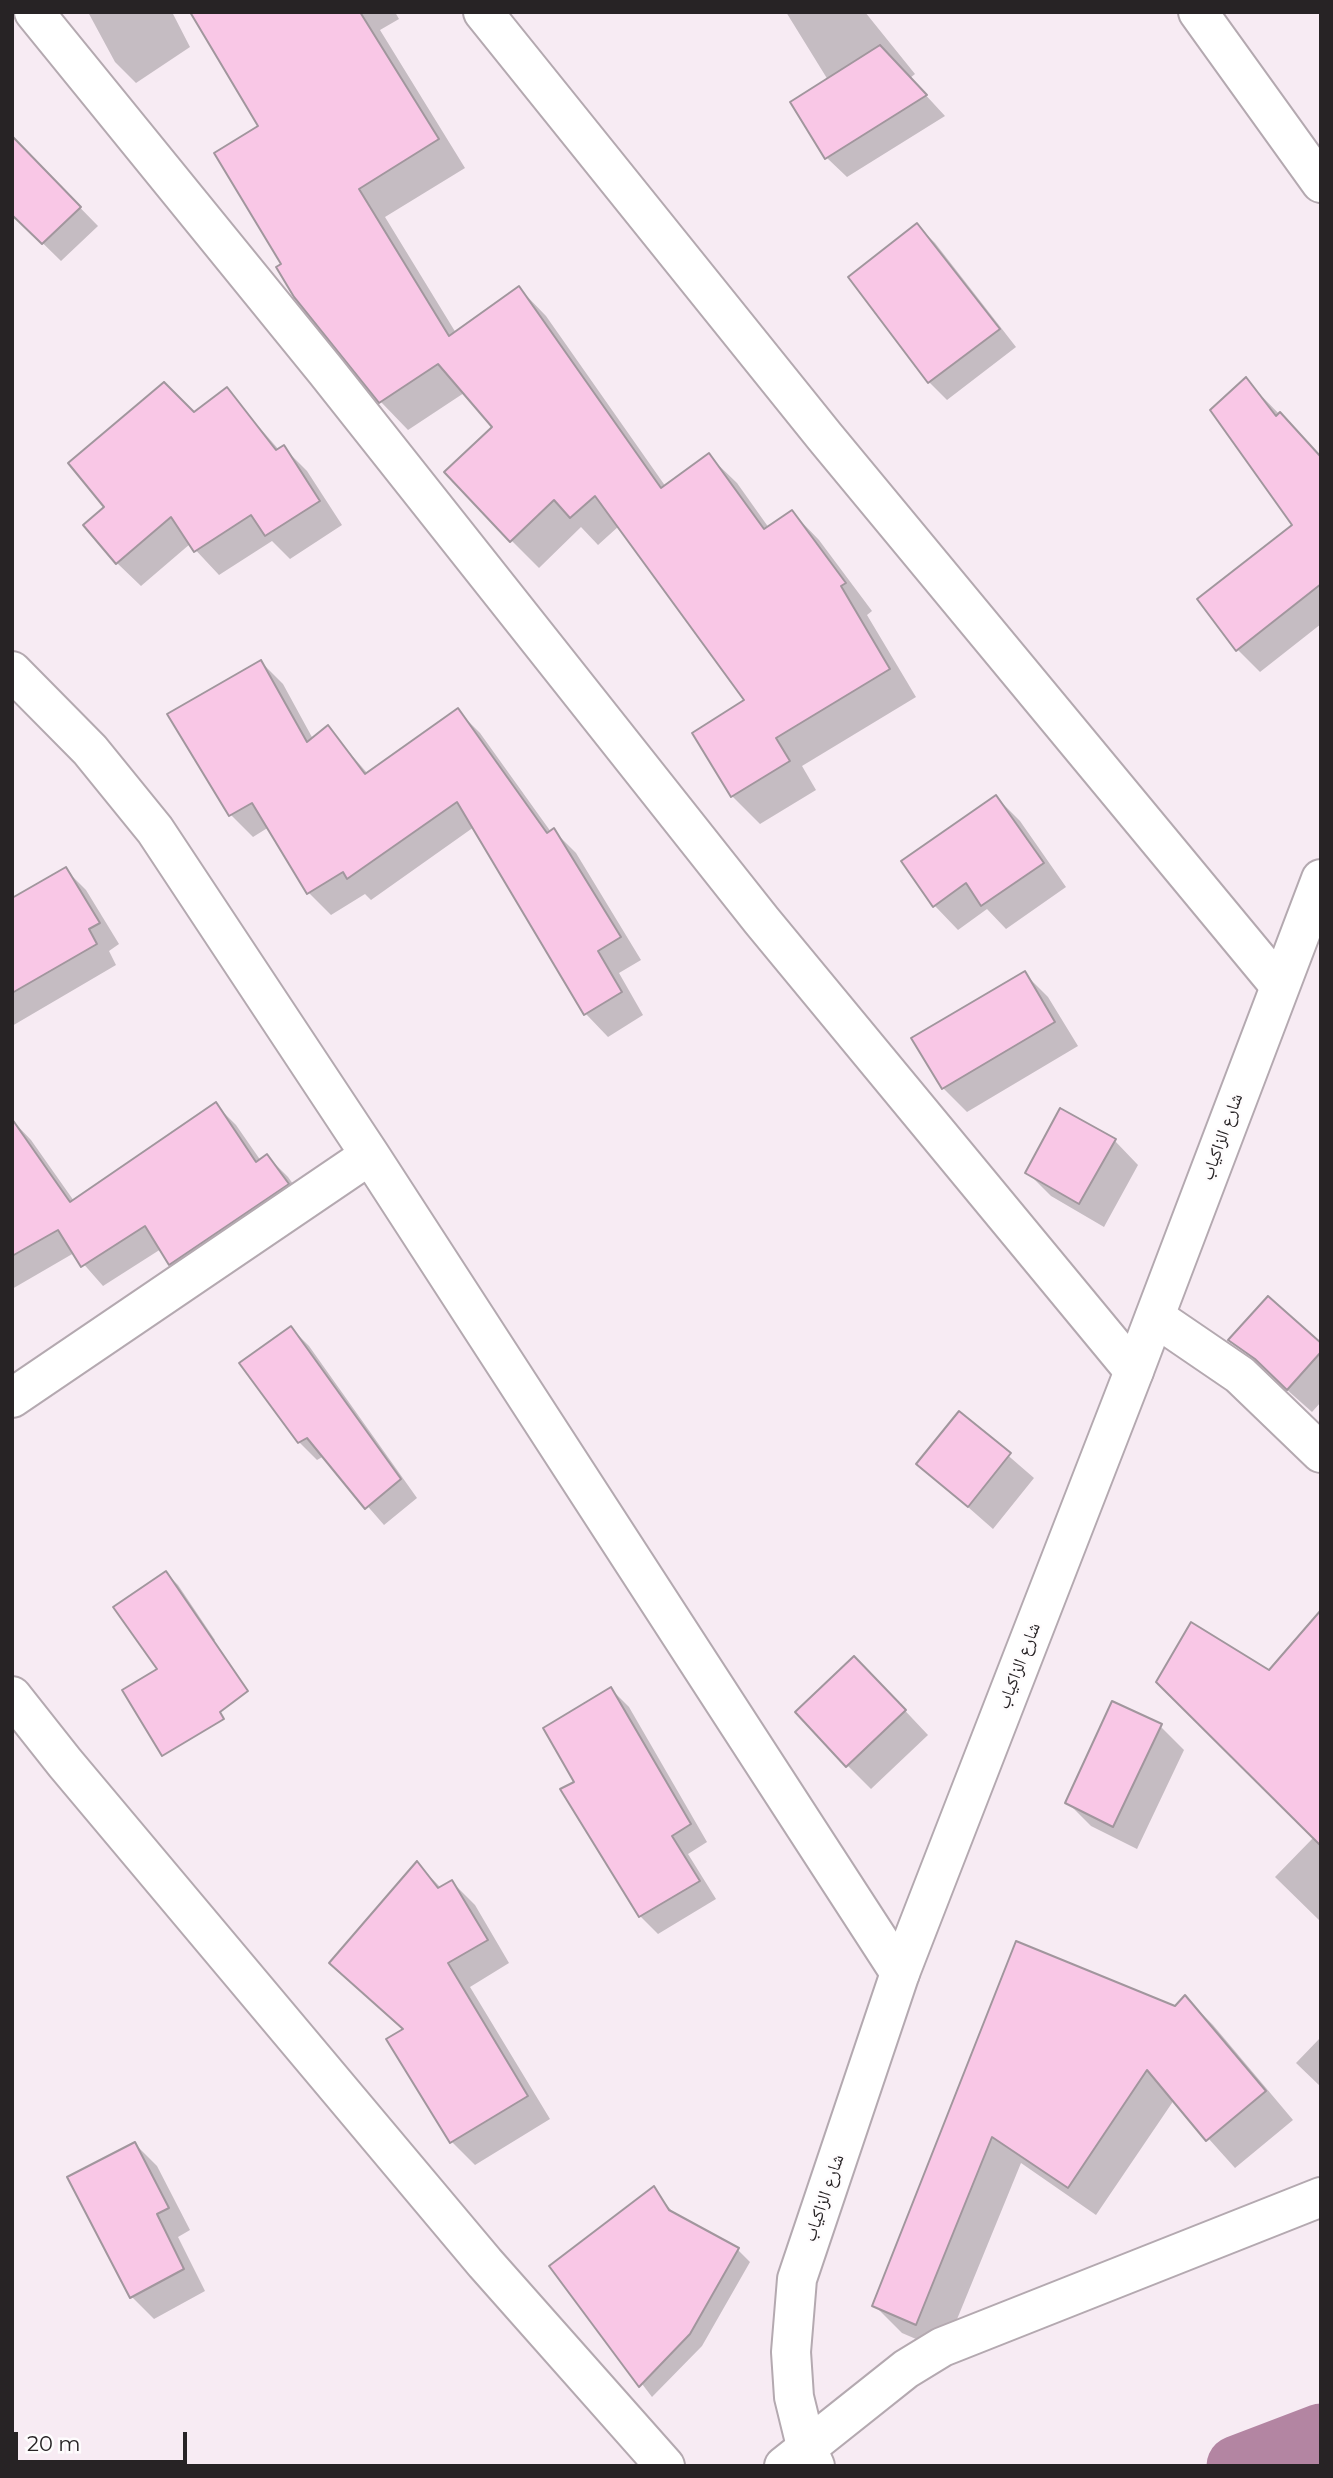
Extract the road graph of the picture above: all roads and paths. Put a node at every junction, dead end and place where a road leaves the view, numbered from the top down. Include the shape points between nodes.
1 (34, 12) edge
2 (483, 12) edge
3 (1198, 12) edge
4 (1321, 183) edge
5 (16, 681) edge
6 (1321, 879) edge
7 (1279, 985) junction
8 (370, 1155) junction
9 (1155, 1317) junction
10 (1135, 1371) junction
11 (12, 1398) edge
12 (1321, 1453) edge
13 (12, 1696) edge
14 (900, 1973) junction
15 (1321, 2197) edge
16 (802, 2459) edge
17 (664, 2466) edge

1 - 10 street via 762,921
2 - 7 street via 825,437
3 - 4 street
5 - 8 street via 90,750 155,830
6 - 7 street, شارع الزاكياب
7 - 9 street, شارع الزاكياب
8 - 11 street
8 - 14 street
9 - 10 street, شارع الزاكياب
9 - 12 street via 1240,1375
10 - 14 street, شارع الزاكياب
13 - 17 street via 485,2263
14 - 16 street, شارع الزاكياب via 797,2279 791,2351
15 - 16 street via 942,2347 906,2369

